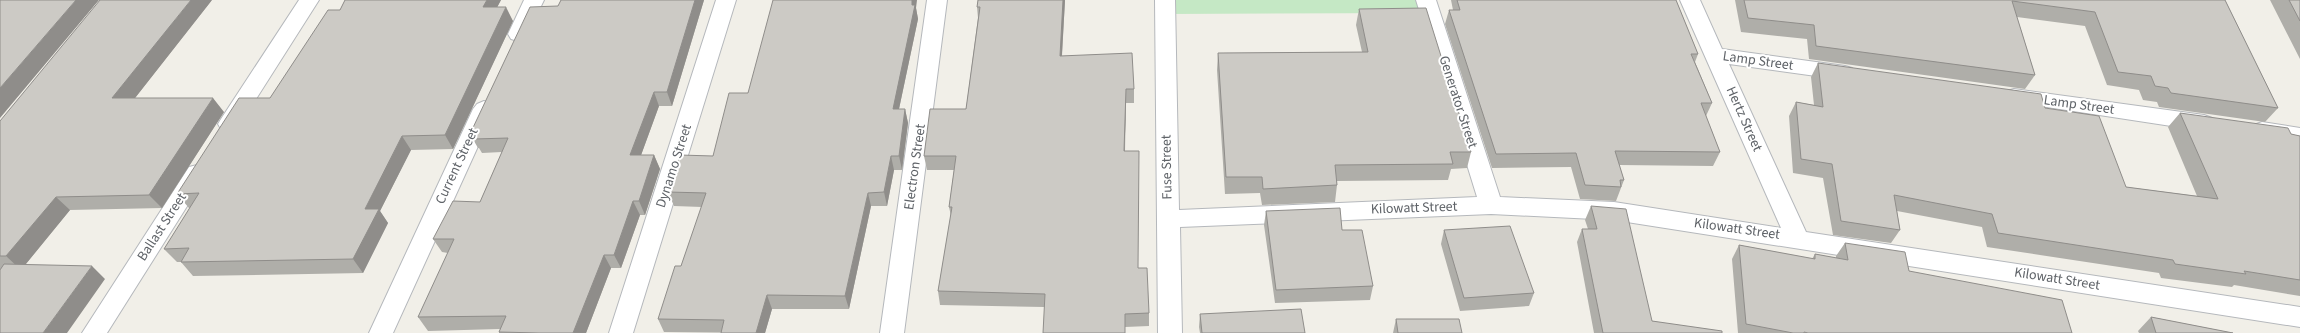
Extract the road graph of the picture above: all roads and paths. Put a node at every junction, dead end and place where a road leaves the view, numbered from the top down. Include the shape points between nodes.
1 (309, 0) edge
2 (534, 0) edge
3 (726, 0) edge
4 (937, 0) edge
5 (1165, 0) edge
6 (1426, 0) edge
7 (1690, 0) edge
8 (511, 51) edge
9 (1715, 55) junction
10 (1865, 76) edge
11 (1992, 93) edge
12 (491, 94) edge
13 (2221, 125) edge
14 (2245, 128) edge
15 (2300, 136) edge
16 (1490, 205) junction
17 (1168, 219) junction
18 (1797, 238) junction
19 (2300, 317) edge
20 (94, 333) edge
21 (381, 333) edge
22 (621, 333) edge
23 (892, 333) edge
24 (1170, 333) edge

1 - 20 street, Ballast Street
2 - 8 street
3 - 22 street, Dynamo Street
4 - 23 street, Electron Street
5 - 17 street, Fuse Street
6 - 16 street, Generator Street
7 - 9 street, Hertz Street
9 - 10 street, Lamp Street
9 - 18 street, Hertz Street
11 - 13 street, Lamp Street
12 - 21 street, Current Street
14 - 15 street
16 - 17 street, Kilowatt Street
16 - 18 street, Kilowatt Street via 1614,211
17 - 24 street, Fuse Street
18 - 19 street, Kilowatt Street

